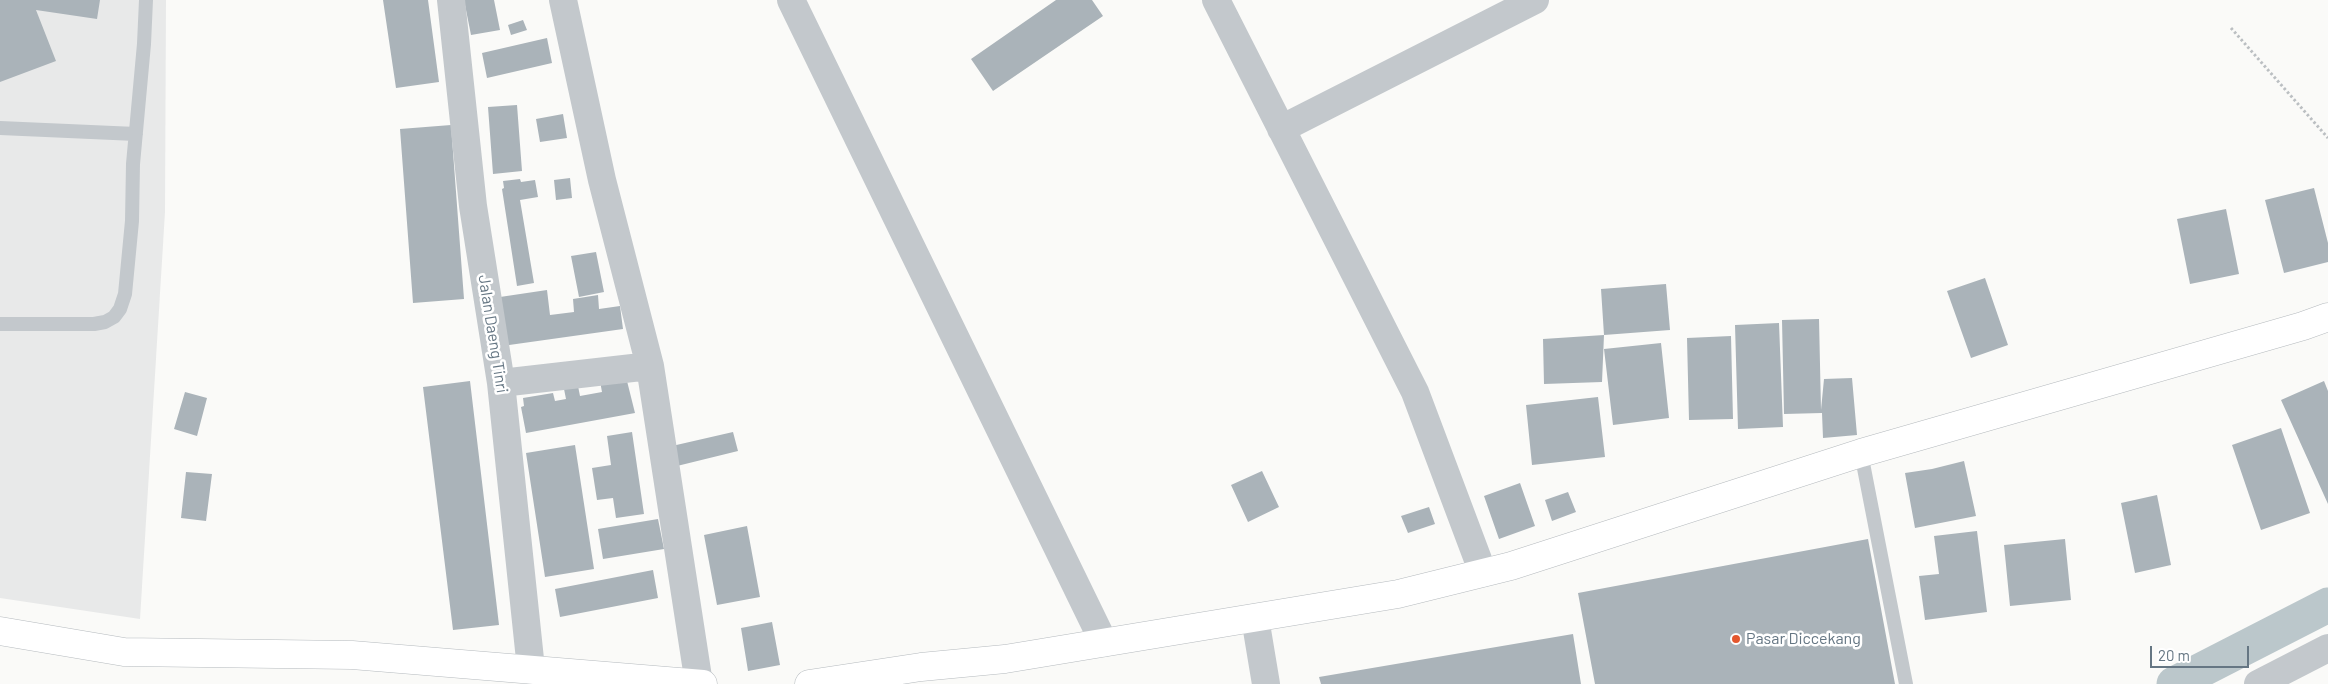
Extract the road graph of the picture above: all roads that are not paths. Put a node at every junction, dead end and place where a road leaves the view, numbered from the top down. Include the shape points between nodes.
1 (146, 0) edge
2 (451, 0) edge
3 (563, 0) edge
4 (791, 0) edge
5 (1216, 0) edge
6 (1535, 0) edge
7 (0, 128) edge
8 (1281, 128) junction
9 (136, 134) junction
10 (2328, 317) edge
11 (0, 324) edge
12 (650, 366) junction
13 (501, 383) junction
14 (1861, 454) junction
15 (1483, 573) junction
16 (1255, 618) junction
17 (0, 631) edge
18 (1104, 643) junction
19 (2328, 648) edge
20 (531, 669) junction
21 (639, 682) edge
22 (699, 684) edge
23 (703, 684) edge
24 (819, 684) edge
25 (1266, 684) edge
26 (1906, 684) edge
27 (2258, 684) edge

1 - 9 lane
2 - 13 street, Jalan Daeng Tinri via 473,206
3 - 12 street via 602,180
4 - 18 street
5 - 8 street
6 - 8 street
7 - 9 lane
8 - 15 street via 1415,392
9 - 11 lane via 132,221 125,294 120,309 114,317 99,323
10 - 14 main road
12 - 13 street
12 - 22 street
13 - 20 street, Jalan Daeng Tinri
14 - 15 main road
14 - 26 lane
15 - 16 main road via 1398,594
16 - 18 main road
16 - 25 street
17 - 20 main road via 124,652 352,655
18 - 24 main road
19 - 27 street
20 - 21 main road
21 - 22 main road
22 - 23 main road

